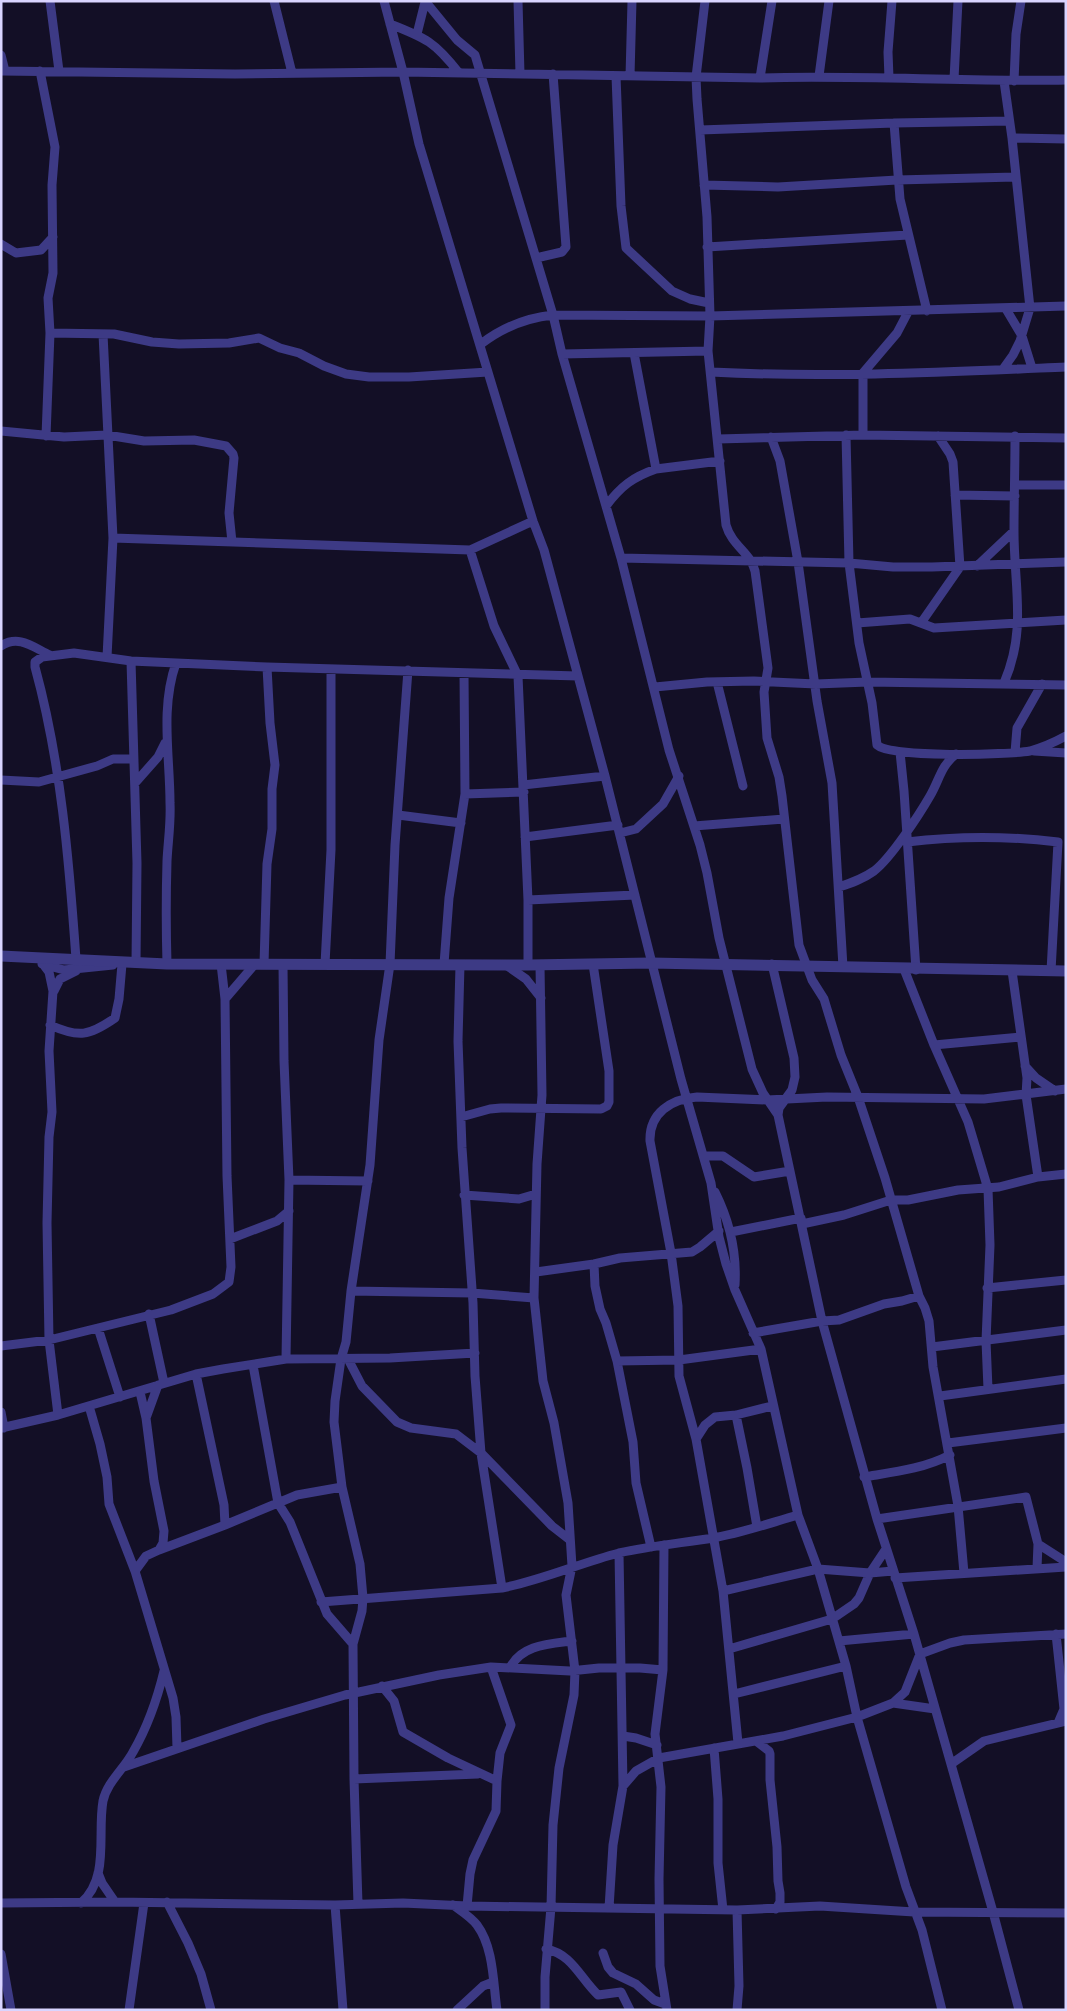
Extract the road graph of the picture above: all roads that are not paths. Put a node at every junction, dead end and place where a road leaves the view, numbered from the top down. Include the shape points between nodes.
1 (50, 1) edge
2 (274, 1) edge
3 (384, 1) edge
4 (425, 1) edge
5 (518, 1) edge
6 (632, 1) edge
7 (705, 1) edge
8 (772, 1) edge
9 (830, 1) edge
10 (892, 1) edge
11 (958, 1) edge
12 (1021, 1) edge
13 (390, 24) junction
14 (417, 34) junction
15 (1, 55) edge
16 (3, 71) edge
17 (40, 71) junction
18 (59, 71) junction
19 (403, 72) junction
20 (292, 73) junction
21 (459, 73) junction
22 (480, 73) junction
23 (520, 74) junction
24 (553, 74) junction
25 (616, 76) junction
26 (630, 76) junction
27 (819, 76) junction
28 (696, 77) junction
29 (760, 78) junction
30 (890, 78) junction
31 (954, 79) junction
32 (1066, 80) edge
33 (1004, 81) junction
34 (1014, 81) junction
35 (1009, 121) junction
36 (894, 123) junction
37 (700, 130) junction
38 (1012, 138) junction
39 (1066, 139) edge
40 (1015, 177) junction
41 (897, 180) junction
42 (704, 185) junction
43 (908, 235) junction
44 (53, 237) junction
45 (1, 244) edge
46 (708, 247) junction
47 (536, 258) junction
48 (709, 303) junction
49 (1066, 306) edge
50 (1006, 308) junction
51 (1030, 308) junction
52 (927, 311) junction
53 (908, 312) junction
54 (553, 315) junction
55 (710, 316) junction
56 (50, 333) junction
57 (103, 334) junction
58 (1022, 336) junction
59 (481, 344) junction
60 (708, 352) junction
61 (634, 353) junction
62 (562, 354) junction
63 (1066, 367) edge
64 (1032, 368) junction
65 (1003, 369) junction
66 (488, 372) junction
67 (711, 372) junction
68 (864, 373) junction
69 (1, 431) edge
70 (107, 435) junction
71 (846, 435) junction
72 (863, 435) junction
73 (46, 436) junction
74 (938, 436) junction
75 (1015, 436) junction
76 (771, 437) junction
77 (1066, 438) edge
78 (718, 439) junction
79 (720, 462) junction
80 (656, 469) junction
81 (1015, 484) junction
82 (1066, 485) edge
83 (955, 495) junction
84 (1015, 496) junction
85 (606, 506) junction
86 (533, 521) junction
87 (1014, 531) junction
88 (113, 538) junction
89 (232, 542) junction
90 (470, 550) junction
91 (621, 558) junction
92 (752, 561) junction
93 (798, 562) junction
94 (1066, 562) edge
95 (849, 563) junction
96 (1015, 563) junction
97 (976, 566) junction
98 (960, 567) junction
99 (1066, 620) edge
100 (857, 623) junction
101 (921, 623) junction
102 (1019, 623) junction
103 (1, 646) edge
104 (50, 655) junction
105 (107, 657) junction
106 (131, 661) junction
107 (176, 663) junction
108 (267, 668) junction
109 (331, 668) junction
110 (408, 670) junction
111 (464, 672) junction
112 (518, 676) junction
113 (578, 676) junction
114 (717, 682) junction
115 (765, 682) junction
116 (868, 682) junction
117 (1004, 683) junction
118 (816, 684) junction
119 (1042, 684) junction
120 (1066, 685) edge
121 (655, 687) junction
122 (1066, 736) edge
123 (166, 740) junction
124 (1031, 750) junction
125 (900, 752) junction
126 (1015, 752) junction
127 (917, 753) junction
128 (1066, 753) edge
129 (956, 754) junction
130 (134, 759) junction
131 (902, 775) junction
132 (58, 776) junction
133 (605, 776) junction
134 (679, 776) junction
135 (1, 780) edge
136 (135, 783) junction
137 (744, 786) dead end
138 (524, 789) junction
139 (465, 794) junction
140 (398, 815) junction
141 (784, 819) junction
142 (461, 823) junction
143 (694, 826) junction
144 (619, 829) junction
145 (906, 831) junction
146 (524, 838) junction
147 (907, 842) junction
148 (1062, 843) edge
149 (839, 887) junction
150 (635, 895) junction
151 (528, 900) junction
152 (1, 956) edge
153 (25, 957) junction
154 (130, 963) junction
155 (651, 963) junction
156 (43, 964) junction
157 (77, 964) junction
158 (167, 964) junction
159 (221, 964) junction
160 (260, 964) junction
161 (283, 964) junction
162 (325, 964) junction
163 (390, 964) junction
164 (444, 964) junction
165 (593, 964) junction
166 (725, 964) junction
167 (772, 964) junction
168 (460, 965) junction
169 (506, 965) junction
170 (528, 965) junction
171 (540, 965) junction
172 (806, 965) junction
173 (843, 967) junction
174 (910, 970) junction
175 (1012, 971) junction
176 (1051, 971) junction
177 (1066, 971) edge
178 (53, 991) junction
179 (541, 998) junction
180 (225, 999) junction
181 (50, 1024) junction
182 (1021, 1038) junction
183 (934, 1045) junction
184 (1025, 1066) junction
185 (1055, 1090) junction
186 (1066, 1090) edge
187 (1026, 1095) junction
188 (858, 1097) junction
189 (687, 1098) junction
190 (956, 1098) junction
191 (785, 1099) junction
192 (767, 1100) junction
193 (541, 1110) junction
194 (778, 1115) junction
195 (461, 1117) junction
196 (704, 1156) junction
197 (790, 1171) junction
198 (1066, 1174) edge
199 (1038, 1177) junction
200 (290, 1180) junction
201 (368, 1181) junction
202 (711, 1183) junction
203 (988, 1189) junction
204 (536, 1194) junction
205 (464, 1195) junction
206 (891, 1200) junction
207 (289, 1211) junction
208 (801, 1221) junction
209 (718, 1231) junction
210 (731, 1232) junction
211 (230, 1239) junction
212 (671, 1254) junction
213 (594, 1264) junction
214 (536, 1272) junction
215 (1066, 1280) edge
216 (987, 1288) junction
217 (735, 1290) junction
218 (351, 1291) junction
219 (472, 1293) junction
220 (919, 1296) junction
221 (534, 1298) junction
222 (149, 1314) junction
223 (822, 1321) junction
224 (98, 1328) junction
225 (1066, 1330) edge
226 (753, 1332) junction
227 (49, 1340) junction
228 (986, 1341) junction
229 (1, 1346) edge
230 (932, 1347) junction
231 (761, 1349) junction
232 (475, 1353) junction
233 (286, 1359) junction
234 (345, 1359) junction
235 (679, 1360) junction
236 (617, 1361) junction
237 (253, 1365) junction
238 (196, 1374) junction
239 (1066, 1380) edge
240 (161, 1384) junction
241 (988, 1389) junction
242 (140, 1392) junction
243 (940, 1396) junction
244 (120, 1397) junction
245 (89, 1406) junction
246 (772, 1406) junction
247 (1, 1412) edge
248 (58, 1415) junction
249 (736, 1415) junction
250 (146, 1418) junction
251 (3, 1428) edge
252 (1066, 1428) edge
253 (696, 1439) junction
254 (948, 1443) junction
255 (481, 1454) junction
256 (950, 1455) junction
257 (864, 1477) junction
258 (342, 1487) junction
259 (278, 1503) junction
260 (224, 1506) junction
261 (958, 1506) junction
262 (798, 1515) junction
263 (240, 1518) junction
264 (877, 1519) junction
265 (225, 1525) junction
266 (757, 1527) junction
267 (714, 1538) junction
268 (570, 1540) junction
269 (1038, 1544) junction
270 (664, 1545) junction
271 (651, 1547) junction
272 (886, 1548) junction
273 (159, 1550) junction
274 (619, 1553) junction
275 (1066, 1562) edge
276 (572, 1566) junction
277 (1066, 1567) edge
278 (1038, 1568) junction
279 (818, 1569) junction
280 (135, 1571) junction
281 (870, 1573) junction
282 (964, 1573) junction
283 (894, 1574) junction
284 (502, 1588) junction
285 (723, 1591) junction
286 (362, 1598) junction
287 (321, 1602) junction
288 (832, 1619) junction
289 (914, 1634) junction
290 (1056, 1634) junction
291 (1066, 1634) edge
292 (572, 1641) junction
293 (838, 1641) junction
294 (353, 1644) junction
295 (729, 1649) junction
296 (920, 1654) junction
297 (846, 1666) junction
298 (491, 1667) junction
299 (510, 1668) junction
300 (622, 1668) junction
301 (164, 1670) junction
302 (663, 1670) junction
303 (575, 1671) junction
304 (382, 1686) junction
305 (354, 1692) junction
306 (734, 1694) junction
307 (345, 1695) junction
308 (355, 1703) junction
309 (893, 1703) junction
310 (935, 1709) junction
311 (857, 1716) junction
312 (1062, 1722) edge
313 (623, 1736) junction
314 (177, 1738) junction
315 (756, 1741) junction
316 (738, 1743) junction
317 (188, 1744) junction
318 (657, 1745) junction
319 (177, 1748) junction
320 (714, 1748) junction
321 (659, 1758) junction
322 (951, 1764) junction
323 (124, 1767) junction
324 (482, 1774) junction
325 (354, 1779) junction
326 (497, 1781) junction
327 (623, 1786) junction
328 (98, 1873) junction
329 (81, 1902) junction
330 (115, 1902) junction
331 (167, 1902) junction
332 (1, 1903) edge
333 (144, 1903) junction
334 (358, 1904) junction
335 (335, 1905) junction
336 (453, 1905) junction
337 (467, 1906) junction
338 (550, 1907) junction
339 (609, 1908) junction
340 (659, 1908) junction
341 (776, 1909) junction
342 (723, 1910) junction
343 (737, 1910) junction
344 (914, 1912) junction
345 (993, 1912) junction
346 (1066, 1913) edge
347 (546, 1949) junction
348 (603, 1953) dead end
349 (1, 1954) edge
350 (493, 1982) junction
351 (666, 2007) edge
352 (12, 2010) edge
353 (129, 2010) edge
354 (211, 2010) edge
355 (342, 2010) edge
356 (457, 2010) edge
357 (497, 2010) edge
358 (545, 2010) edge
359 (630, 2010) edge
360 (737, 2010) edge
361 (942, 2010) edge
362 (1019, 2010) edge

1 - 18 street
2 - 20 street
3 - 13 street
4 - 14 street
4 - 22 street via 457,40 473,52
5 - 23 street
6 - 26 street
7 - 28 street
8 - 29 street
9 - 27 street
10 - 30 street
11 - 31 street
12 - 34 street
13 - 14 street
13 - 19 street
14 - 21 street via 443,53
15 - 16 street
16 - 17 street
17 - 18 street
17 - 44 street via 55,148
18 - 20 street
19 - 20 street
19 - 21 street
19 - 59 street via 419,144
21 - 22 street
22 - 23 street
22 - 47 street
23 - 24 street
24 - 25 street
24 - 47 street via 566,247 562,252
25 - 26 street
25 - 48 street via 621,206 626,248 672,291
26 - 28 street
27 - 29 street
27 - 30 street
28 - 29 street
28 - 37 street
30 - 31 street
31 - 33 street
32 - 34 street
33 - 34 street
33 - 35 street
35 - 36 street
35 - 38 street
36 - 37 street
36 - 41 street
37 - 42 street
38 - 39 street
38 - 40 street
40 - 41 street
40 - 51 street
41 - 42 street via 778,187
41 - 43 street
42 - 46 street
43 - 46 street
43 - 52 street
44 - 45 street via 41,250 16,253
44 - 56 street via 53,273 48,298
46 - 48 street
47 - 54 street
48 - 55 street
49 - 51 street
50 - 51 street
50 - 52 street
50 - 58 street
51 - 58 street
52 - 53 street
53 - 55 street
53 - 68 street via 897,333
54 - 55 street
54 - 59 street via 516,322
54 - 62 street
55 - 60 street
56 - 57 street
56 - 73 street
57 - 66 street via 179,344 229,343 259,338 346,374 369,377
57 - 70 street
58 - 64 street
58 - 65 street
59 - 66 street
60 - 61 street
60 - 67 street
61 - 62 street
61 - 80 street
62 - 85 street
63 - 64 street
64 - 65 street
65 - 68 street
66 - 86 street
67 - 68 street via 768,375
67 - 78 street
68 - 72 street
69 - 73 street
70 - 73 street
70 - 88 street
70 - 89 street via 144,441 194,440 226,446 231,450 234,466 229,513
71 - 72 street
71 - 76 street
71 - 95 street
72 - 74 street
74 - 75 street
74 - 83 street via 950,454
75 - 77 street
75 - 81 street
76 - 78 street
76 - 93 street via 780,461
78 - 79 street
79 - 80 street
79 - 92 street via 729,536
80 - 85 street via 618,490
81 - 82 street
81 - 84 street
83 - 84 street
83 - 98 street
84 - 87 street
85 - 91 street
86 - 90 street
86 - 113 street
87 - 96 street
87 - 97 street
88 - 89 street
88 - 105 street
89 - 90 street
90 - 112 street via 494,626
91 - 92 street
91 - 121 street
92 - 93 street
92 - 115 street via 768,668
93 - 95 street
93 - 118 street
94 - 96 street
95 - 98 street
95 - 100 street
96 - 97 street
96 - 102 street
97 - 98 street
98 - 101 street
99 - 102 street
100 - 101 street via 910,619
100 - 116 street
101 - 102 street via 934,628
102 - 117 street via 1013,660
103 - 104 street via 12,641 22,642
104 - 105 street via 74,653
104 - 132 street via 38,659 35,667
105 - 106 street
106 - 107 street
106 - 130 street
107 - 108 street
107 - 123 street via 167,701
108 - 109 street
108 - 160 street via 275,765
109 - 110 street
109 - 162 street via 331,858
110 - 111 street
110 - 140 street
111 - 112 street
111 - 139 street
112 - 113 street
112 - 138 street
113 - 133 street
114 - 115 street
114 - 121 street
114 - 137 street
115 - 118 street
115 - 141 street via 767,738 779,777
116 - 117 street
116 - 118 street
116 - 125 street via 877,745
117 - 119 street
118 - 149 street via 832,783
119 - 120 street
119 - 126 street via 1017,728
121 - 134 street via 669,750
122 - 124 street
123 - 136 street via 158,757
123 - 158 street via 170,804 166,882
124 - 126 street
124 - 128 street
125 - 127 street
125 - 131 street
126 - 129 street
127 - 129 street
127 - 131 street
129 - 145 street via 945,763 929,798
130 - 132 street via 113,759
130 - 136 street
131 - 145 street
132 - 135 street via 39,782
132 - 157 street
133 - 138 street
133 - 144 street
134 - 143 street
134 - 144 street via 662,804 636,829
136 - 154 street
138 - 139 street
138 - 146 street
139 - 142 street
140 - 142 street
140 - 163 street
141 - 143 street
141 - 172 street via 799,945
142 - 164 street via 449,898
143 - 166 street
144 - 146 street
144 - 150 street
145 - 147 street
145 - 149 street via 876,870
146 - 151 street
147 - 148 street via 1020,838
147 - 174 street
148 - 176 street
149 - 173 street
150 - 151 street
150 - 155 street
151 - 170 street
152 - 153 street
153 - 156 street
153 - 157 street
154 - 157 street
154 - 158 street
154 - 181 street via 115,1018 81,1034
155 - 165 street
155 - 166 street
155 - 189 street
156 - 157 street via 54,968
156 - 178 street via 49,972
157 - 178 street via 60,979
158 - 159 street
159 - 160 street
159 - 180 street
160 - 161 street
160 - 180 street
161 - 162 street
161 - 200 street
162 - 163 street
163 - 164 street
163 - 201 street via 383,1004
164 - 168 street
165 - 171 street
165 - 193 street via 606,1051 609,1102 601,1109
166 - 167 street
166 - 192 street via 752,1069
167 - 172 street
167 - 191 street via 794,1058 795,1084
168 - 169 street
168 - 195 street
169 - 170 street
169 - 179 street via 526,979
170 - 171 street
171 - 179 street
172 - 173 street
172 - 188 street via 824,999 841,1056
173 - 174 street
174 - 175 street
174 - 183 street
175 - 176 street
175 - 182 street
176 - 177 street
178 - 181 street
179 - 193 street
180 - 211 street
181 - 227 street
182 - 183 street
182 - 184 street
183 - 190 street
184 - 185 street
184 - 187 street
185 - 186 street
185 - 187 street
187 - 190 street
187 - 199 street
188 - 190 street
188 - 191 street
188 - 206 street
189 - 192 street
189 - 196 street
189 - 212 street via 657,1114 649,1132
190 - 203 street via 975,1140
191 - 192 street
191 - 194 street
192 - 194 street
193 - 195 street via 490,1109
193 - 204 street
194 - 197 street
195 - 205 street
196 - 197 street via 723,1156 754,1177
196 - 202 street
197 - 208 street
198 - 199 street
199 - 203 street
200 - 201 street
200 - 207 street
201 - 218 street
202 - 209 street
202 - 210 street
203 - 206 street
203 - 216 street via 990,1245
204 - 205 street via 520,1199
204 - 214 street
205 - 219 street
206 - 208 street via 844,1215
206 - 220 street
207 - 211 street via 277,1221
207 - 233 street
208 - 210 street
208 - 223 street
209 - 212 street via 692,1252
209 - 217 street
210 - 217 street via 736,1268
211 - 222 street via 228,1282 198,1301
212 - 213 street via 620,1258
212 - 235 street via 678,1306
213 - 214 street
213 - 236 street via 600,1309
214 - 221 street
215 - 216 street
216 - 228 street
217 - 226 street
218 - 219 street
218 - 234 street
219 - 221 street
219 - 232 street
220 - 223 street via 839,1320
220 - 230 street via 929,1321
221 - 268 street via 540,1362 563,1471
222 - 224 street
222 - 240 street
223 - 226 street
223 - 257 street
224 - 227 street
224 - 244 street
225 - 228 street
226 - 231 street
227 - 229 street
227 - 248 street
228 - 230 street
228 - 241 street
230 - 243 street
231 - 235 street
231 - 246 street
232 - 234 street
232 - 255 street
233 - 234 street
233 - 237 street
234 - 255 street via 362,1386 397,1422 411,1428 456,1434
234 - 258 street via 336,1386 334,1422
235 - 236 street
235 - 253 street via 679,1376
236 - 271 street via 633,1442 636,1483
237 - 238 street
237 - 259 street
238 - 240 street
238 - 260 street
239 - 241 street
240 - 242 street
240 - 250 street
241 - 243 street
242 - 244 street
242 - 250 street
243 - 254 street
244 - 245 street
245 - 248 street
245 - 280 street via 107,1477 109,1504
246 - 249 street
246 - 262 street
247 - 251 street
248 - 251 street
249 - 253 street via 715,1417
249 - 266 street
250 - 273 street via 164,1531
252 - 254 street
253 - 267 street
254 - 256 street
255 - 268 street
255 - 284 street
256 - 257 street via 918,1468
256 - 261 street
257 - 264 street
258 - 259 street via 307,1492
258 - 286 street via 360,1564
259 - 263 street
259 - 287 street via 290,1522
260 - 263 street
260 - 265 street
261 - 264 street
261 - 269 street via 1026,1497
261 - 282 street
262 - 266 street
262 - 279 street
263 - 265 street
264 - 272 street
265 - 273 street
266 - 267 street
267 - 270 street
267 - 285 street
268 - 276 street
269 - 275 street
269 - 278 street
270 - 271 street
270 - 302 street
271 - 274 street
272 - 281 street
272 - 283 street
273 - 280 street via 146,1556
274 - 276 street
274 - 300 street
276 - 284 street via 546,1577
276 - 292 street via 566,1595
277 - 278 street
278 - 282 street
279 - 281 street
279 - 285 street
279 - 288 street
280 - 301 street
281 - 283 street
281 - 288 street via 859,1598
282 - 283 street
283 - 289 street
284 - 286 street
285 - 295 street
286 - 287 street
286 - 294 street via 362,1612
287 - 294 street
288 - 293 street
288 - 295 street
289 - 293 street
289 - 296 street
290 - 291 street
290 - 296 street via 950,1642
290 - 312 street via 1064,1710
292 - 299 street via 529,1650
292 - 303 street
293 - 297 street
294 - 305 street
295 - 306 street
296 - 309 street via 905,1692
296 - 310 street
297 - 306 street
297 - 311 street
298 - 299 street
298 - 304 street
298 - 326 street via 511,1725 500,1753
299 - 303 street
300 - 302 street
300 - 303 street
300 - 313 street
301 - 314 street via 173,1698
301 - 323 street via 151,1718
302 - 318 street via 656,1718
303 - 338 street via 574,1695 556,1791
304 - 305 street
304 - 324 street via 394,1701 403,1732
305 - 307 street
305 - 308 street
306 - 316 street
307 - 308 street
307 - 317 street
308 - 325 street
309 - 310 street
309 - 311 street
310 - 322 street
311 - 315 street
311 - 344 street
312 - 322 street via 984,1741
313 - 318 street
313 - 327 street
314 - 317 street
314 - 319 street
315 - 316 street
315 - 341 street via 770,1754 780,1892
316 - 320 street
317 - 319 street
318 - 321 street
319 - 323 street
320 - 321 street
320 - 342 street
321 - 327 street via 636,1771
321 - 340 street
322 - 345 street
323 - 328 street via 110,1784 103,1802
324 - 325 street
324 - 326 street
325 - 334 street
326 - 337 street via 496,1811 473,1860
327 - 339 street via 613,1845
328 - 329 street via 93,1889
328 - 330 street
329 - 330 street
329 - 332 street
330 - 333 street
331 - 333 street
331 - 335 street
331 - 354 street via 201,1974
333 - 353 street
334 - 335 street
334 - 336 street
335 - 355 street
336 - 337 street
336 - 350 street via 477,1925 482,1934 492,1963
337 - 338 street
338 - 339 street
338 - 347 street
339 - 340 street
340 - 342 street
340 - 351 street via 660,1966
341 - 343 street
341 - 344 street via 856,1907
342 - 343 street
343 - 360 street
344 - 345 street
344 - 361 street via 922,1930
345 - 346 street
345 - 362 street
347 - 358 street
347 - 359 street via 565,1956 598,1995 621,1992
348 - 351 street via 613,1973 636,1984
349 - 352 street
350 - 356 street via 483,1986
350 - 357 street

